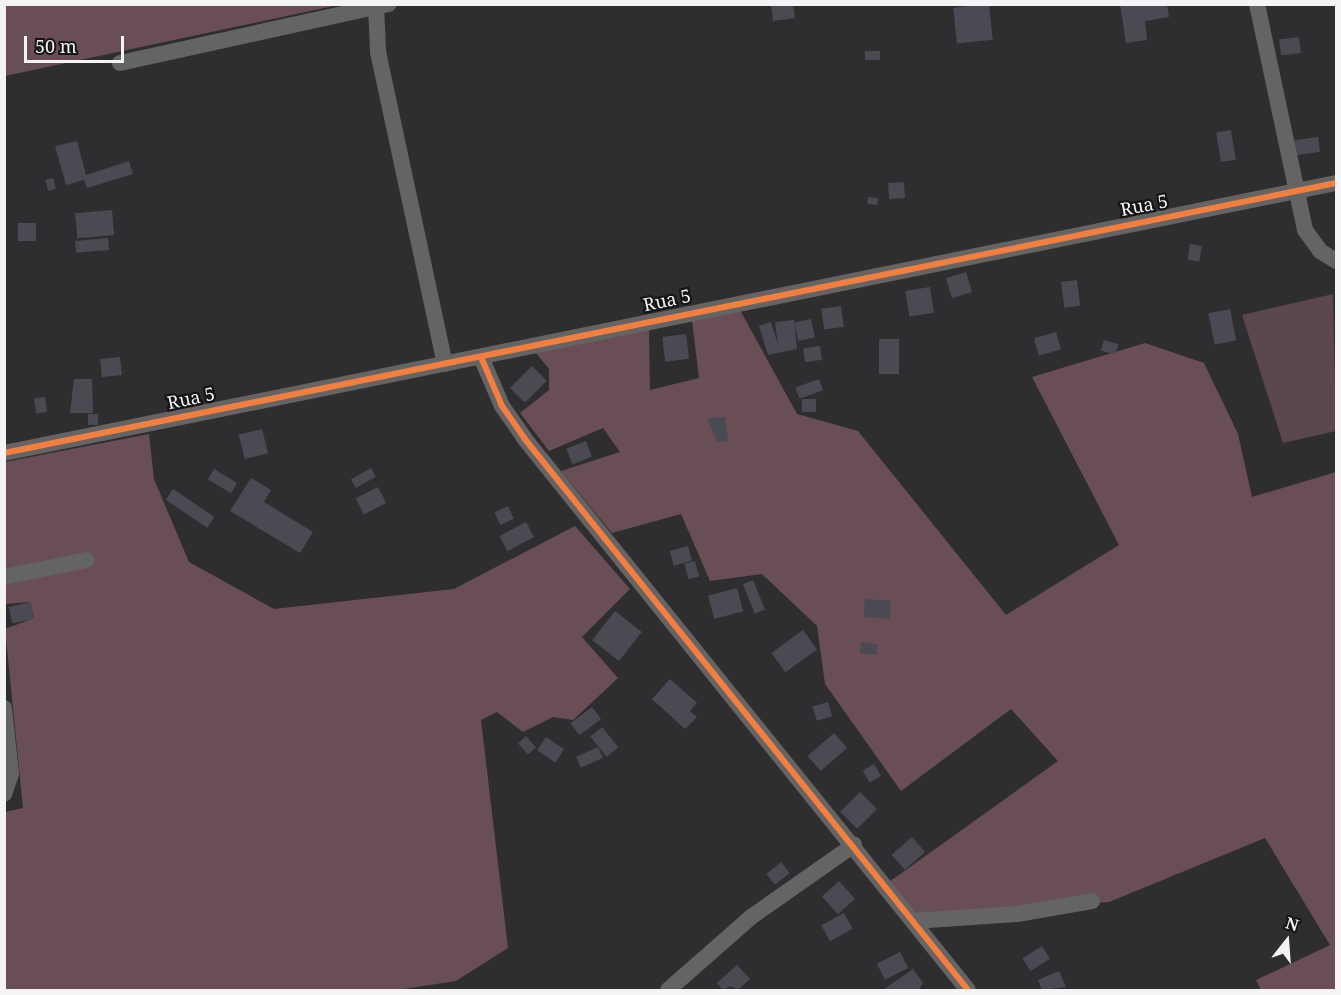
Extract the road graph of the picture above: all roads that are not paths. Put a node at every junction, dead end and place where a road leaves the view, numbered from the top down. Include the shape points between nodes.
1 (1257, 4) edge
2 (380, 5) edge
3 (120, 63) dead end
4 (1336, 183) edge
5 (1295, 192) junction
6 (1336, 261) edge
7 (481, 357) junction
8 (445, 364) junction
9 (4, 453) edge
10 (86, 560) dead end
11 (4, 577) edge
12 (4, 708) edge
13 (4, 794) edge
14 (854, 845) junction
15 (1092, 901) dead end
16 (913, 921) junction
17 (668, 990) edge
18 (968, 990) edge

1 - 5 street
2 - 3 street
2 - 8 street via 378,52
4 - 5 street, Rua 5
5 - 6 street via 1310,239
5 - 7 street, Rua 5 via 916,264
7 - 8 street, Rua 5
7 - 14 street via 502,406 524,438
8 - 9 street, Rua 5
10 - 11 street
12 - 13 street via 10,774
14 - 16 street
14 - 17 street via 751,917
15 - 16 street via 1017,914
16 - 18 street

